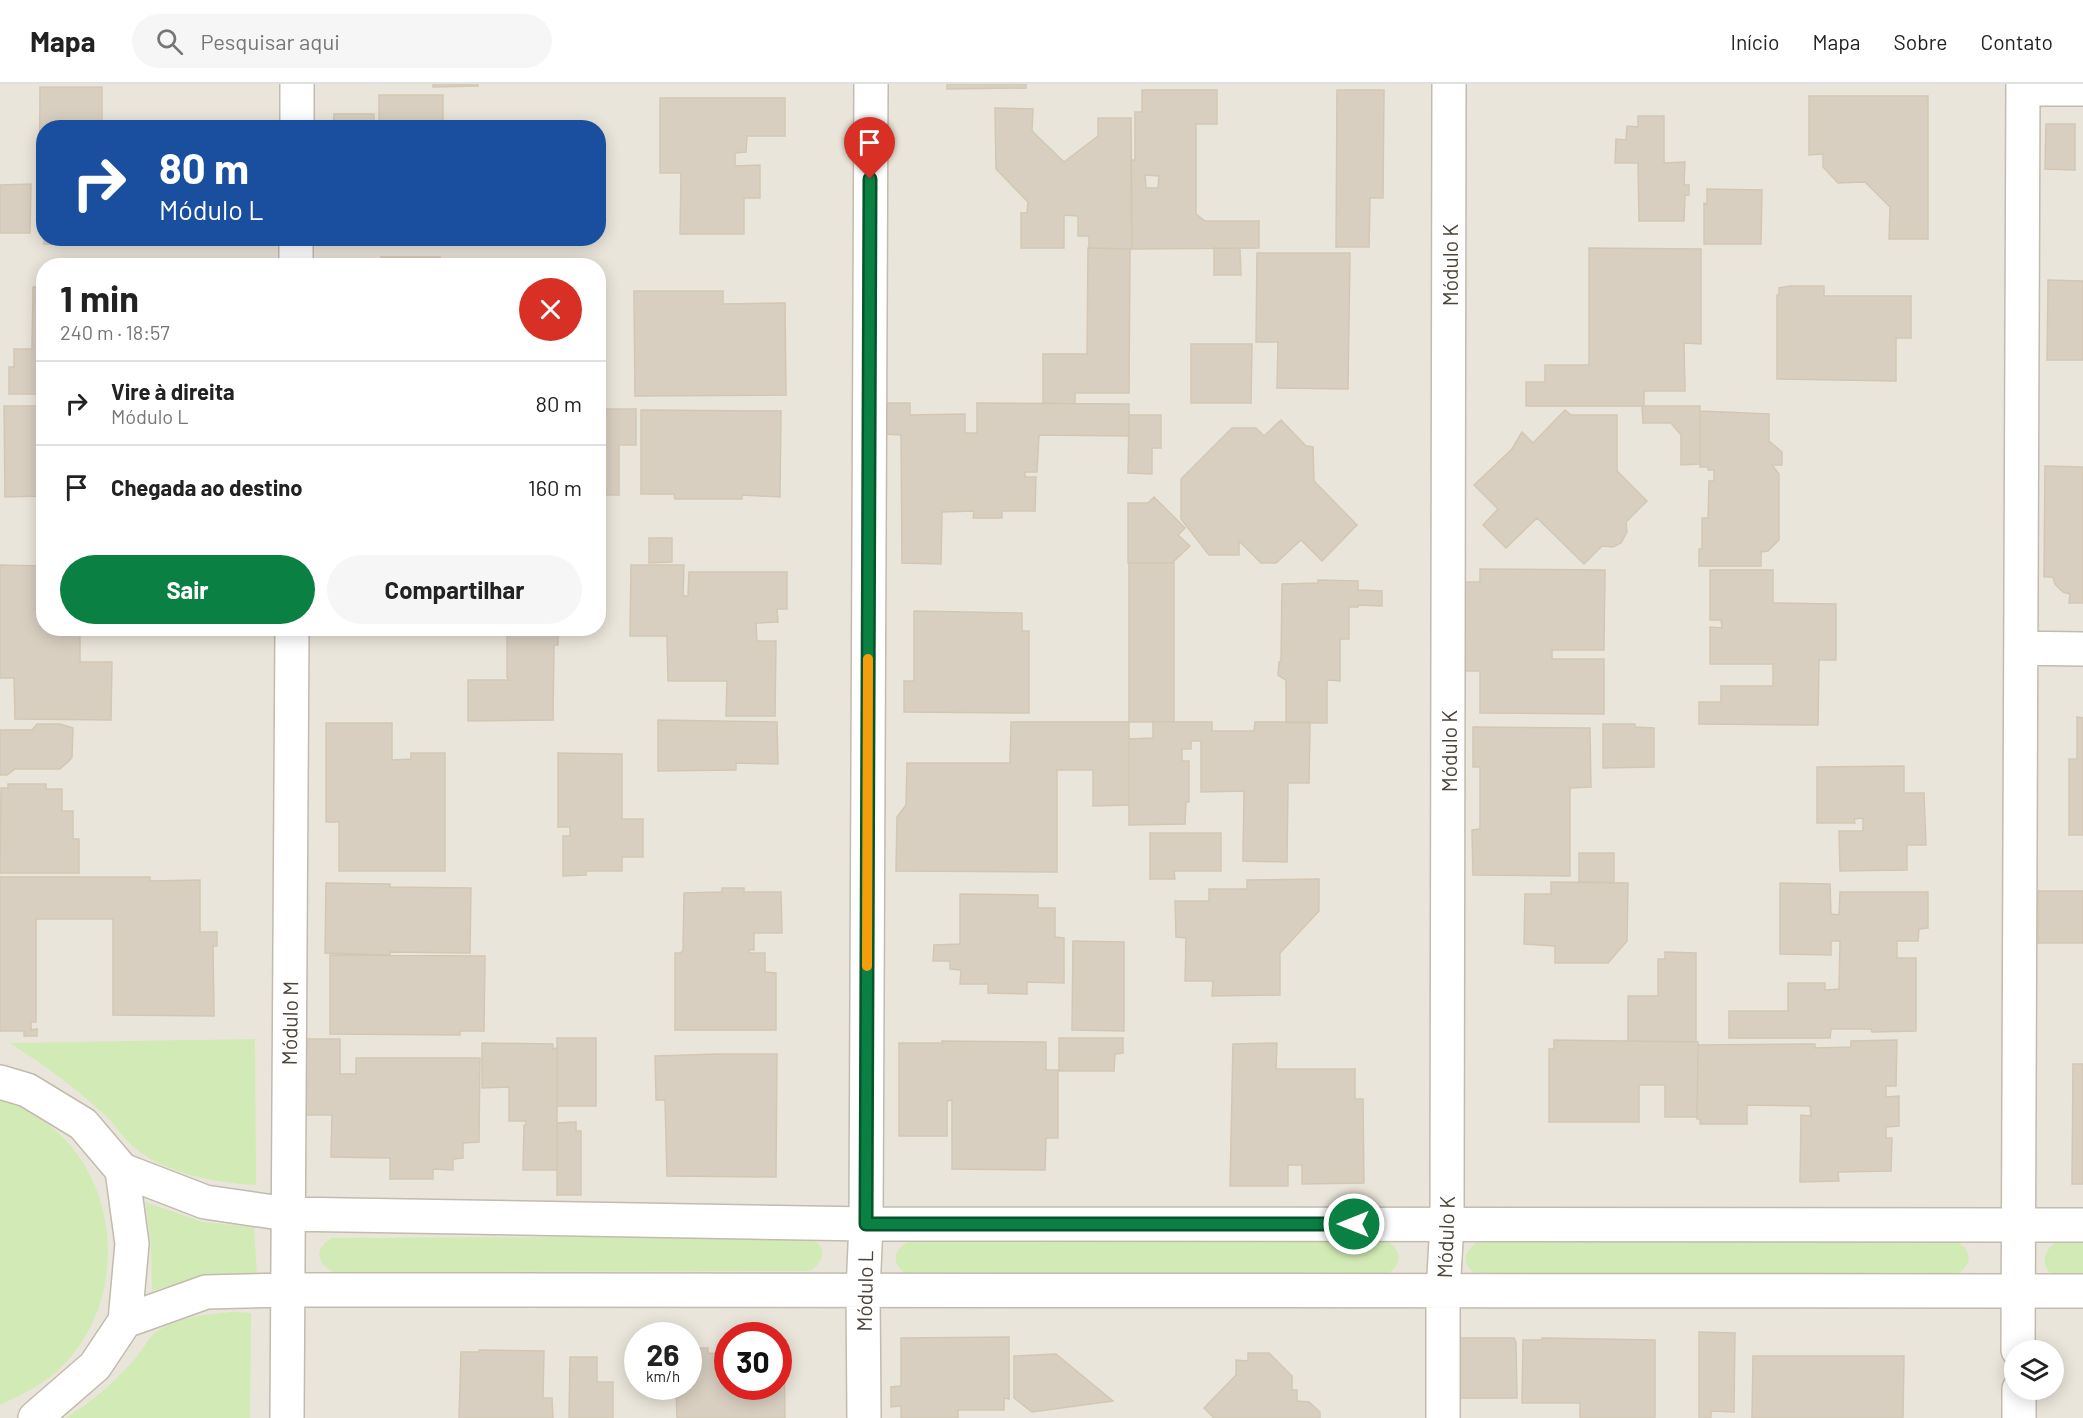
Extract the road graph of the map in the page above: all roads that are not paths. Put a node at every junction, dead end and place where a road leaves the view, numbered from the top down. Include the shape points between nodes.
1 (297, 84) edge
2 (871, 84) edge
3 (1449, 84) edge
4 (2023, 87) edge
5 (2083, 89) edge
6 (297, 120) edge
7 (292, 636) edge
8 (2022, 648) junction
9 (2083, 648) edge
10 (0, 1082) edge
11 (122, 1170) junction
12 (287, 1214) junction
13 (866, 1224) junction
14 (1447, 1224) junction
15 (2019, 1224) junction
16 (2083, 1225) edge
17 (287, 1290) junction
18 (2018, 1290) junction
19 (863, 1291) junction
20 (2083, 1291) edge
21 (1443, 1292) junction
22 (125, 1321) junction
23 (2019, 1340) edge
24 (2019, 1400) edge
25 (35, 1418) edge
26 (287, 1418) edge
27 (864, 1418) edge
28 (1443, 1418) edge
29 (2019, 1418) edge

1 - 6 street
2 - 13 street, Módulo L
3 - 14 street, Módulo K
4 - 5 street
4 - 8 street
7 - 12 street, Módulo M
8 - 9 street
8 - 15 street
10 - 11 street via 27,1090 83,1124
11 - 12 street via 205,1202
11 - 22 street via 132,1244
12 - 13 street
12 - 17 street, Módulo M
13 - 14 street
13 - 19 street, Módulo L
14 - 15 street
14 - 21 street, Módulo K
15 - 16 street
15 - 18 street
17 - 19 street
17 - 22 street via 206,1292
17 - 26 street, Módulo M
18 - 20 street
18 - 21 street
18 - 23 street
19 - 21 street
19 - 27 street, Módulo L
21 - 28 street, Módulo K
22 - 25 street via 95,1366
24 - 29 street

